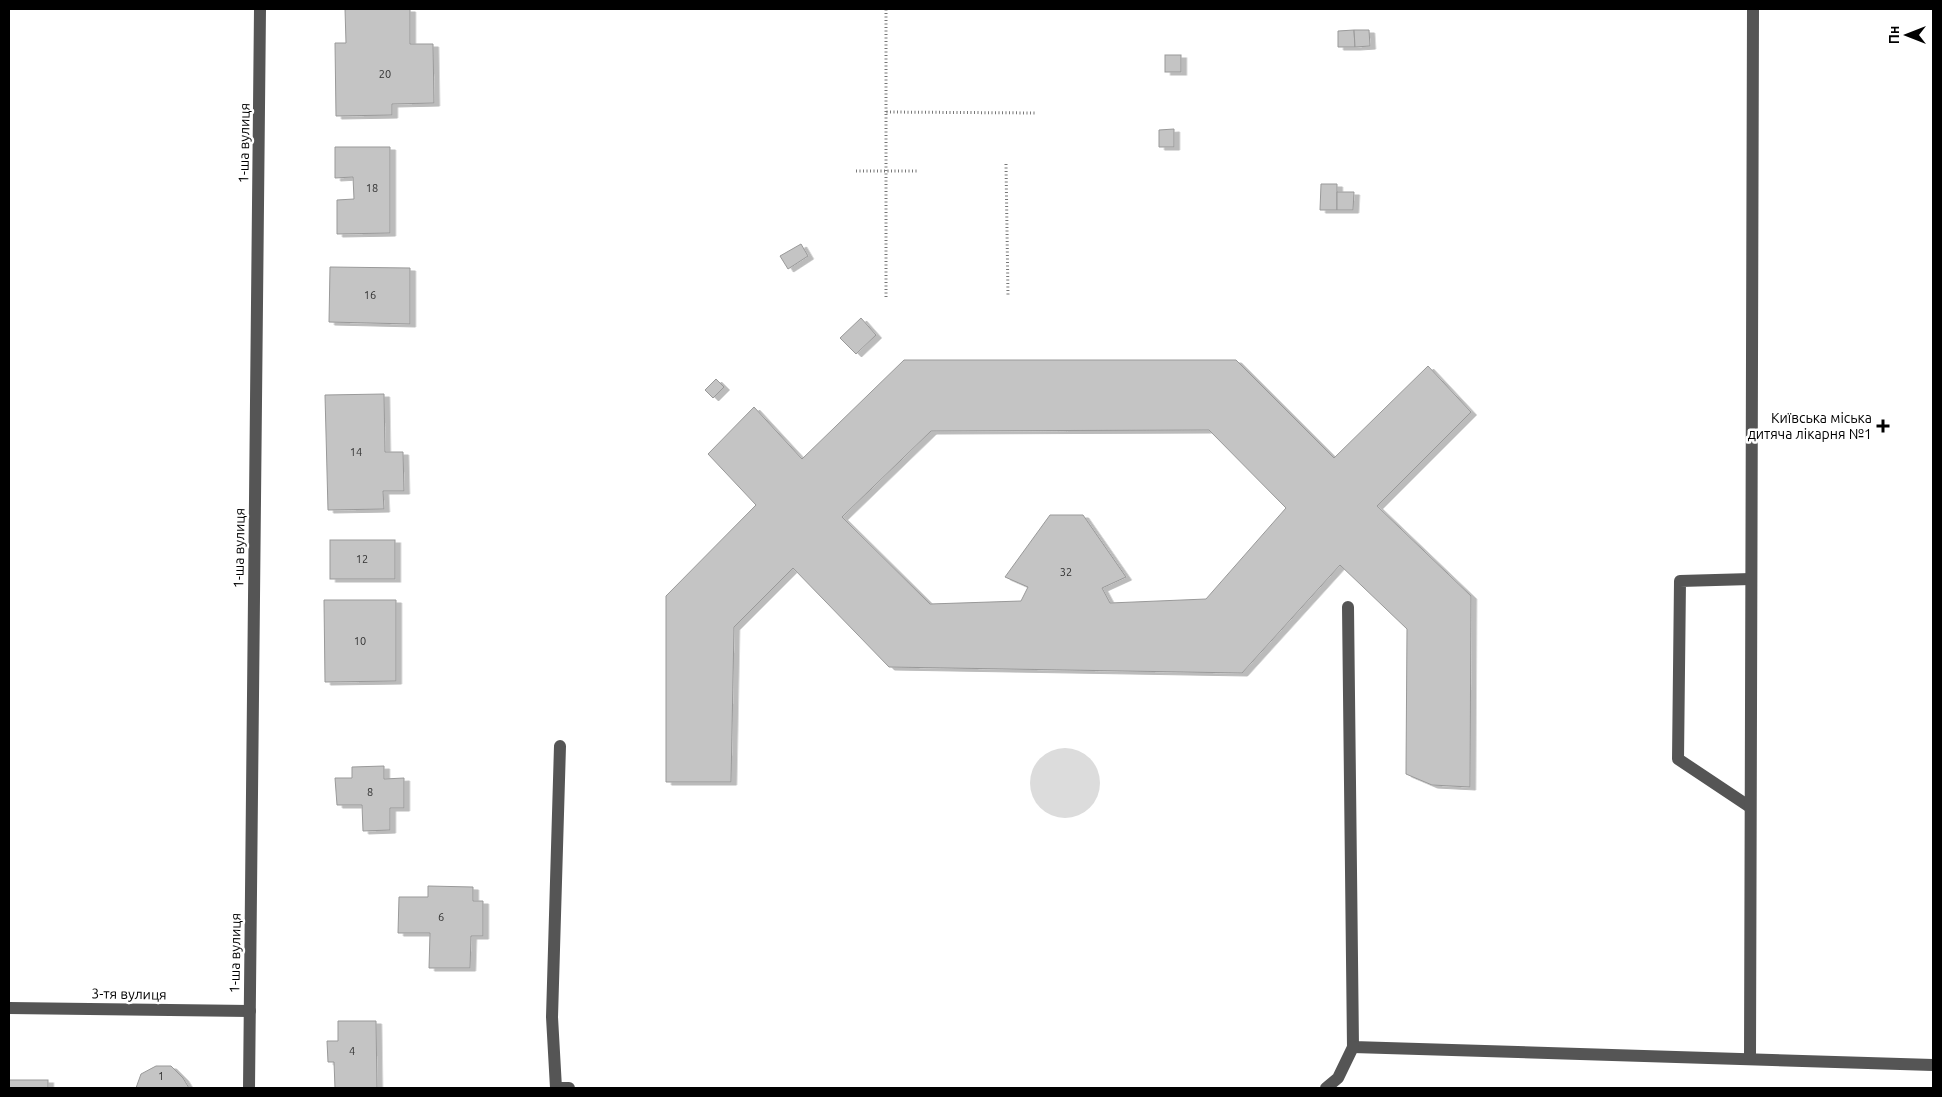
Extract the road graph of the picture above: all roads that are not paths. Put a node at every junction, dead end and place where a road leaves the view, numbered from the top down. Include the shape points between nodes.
1 (260, 9) edge
2 (1753, 9) edge
3 (1751, 579) junction
4 (1348, 607) dead end
5 (560, 746) dead end
6 (1750, 807) junction
7 (9, 1008) edge
8 (250, 1011) junction
9 (1353, 1047) junction
10 (1750, 1058) junction
11 (1933, 1065) edge
12 (249, 1088) edge
13 (569, 1088) edge
14 (1326, 1088) edge

1 - 8 street, 1-ша вулиця
2 - 3 street
3 - 6 street
3 - 6 street via 1680,581 1678,760
4 - 9 street
5 - 13 street via 552,1017 556,1088
6 - 10 street
7 - 8 street, 3-тя вулиця
8 - 12 street, 1-ша вулиця
9 - 10 street
9 - 14 street via 1338,1078
10 - 11 street

